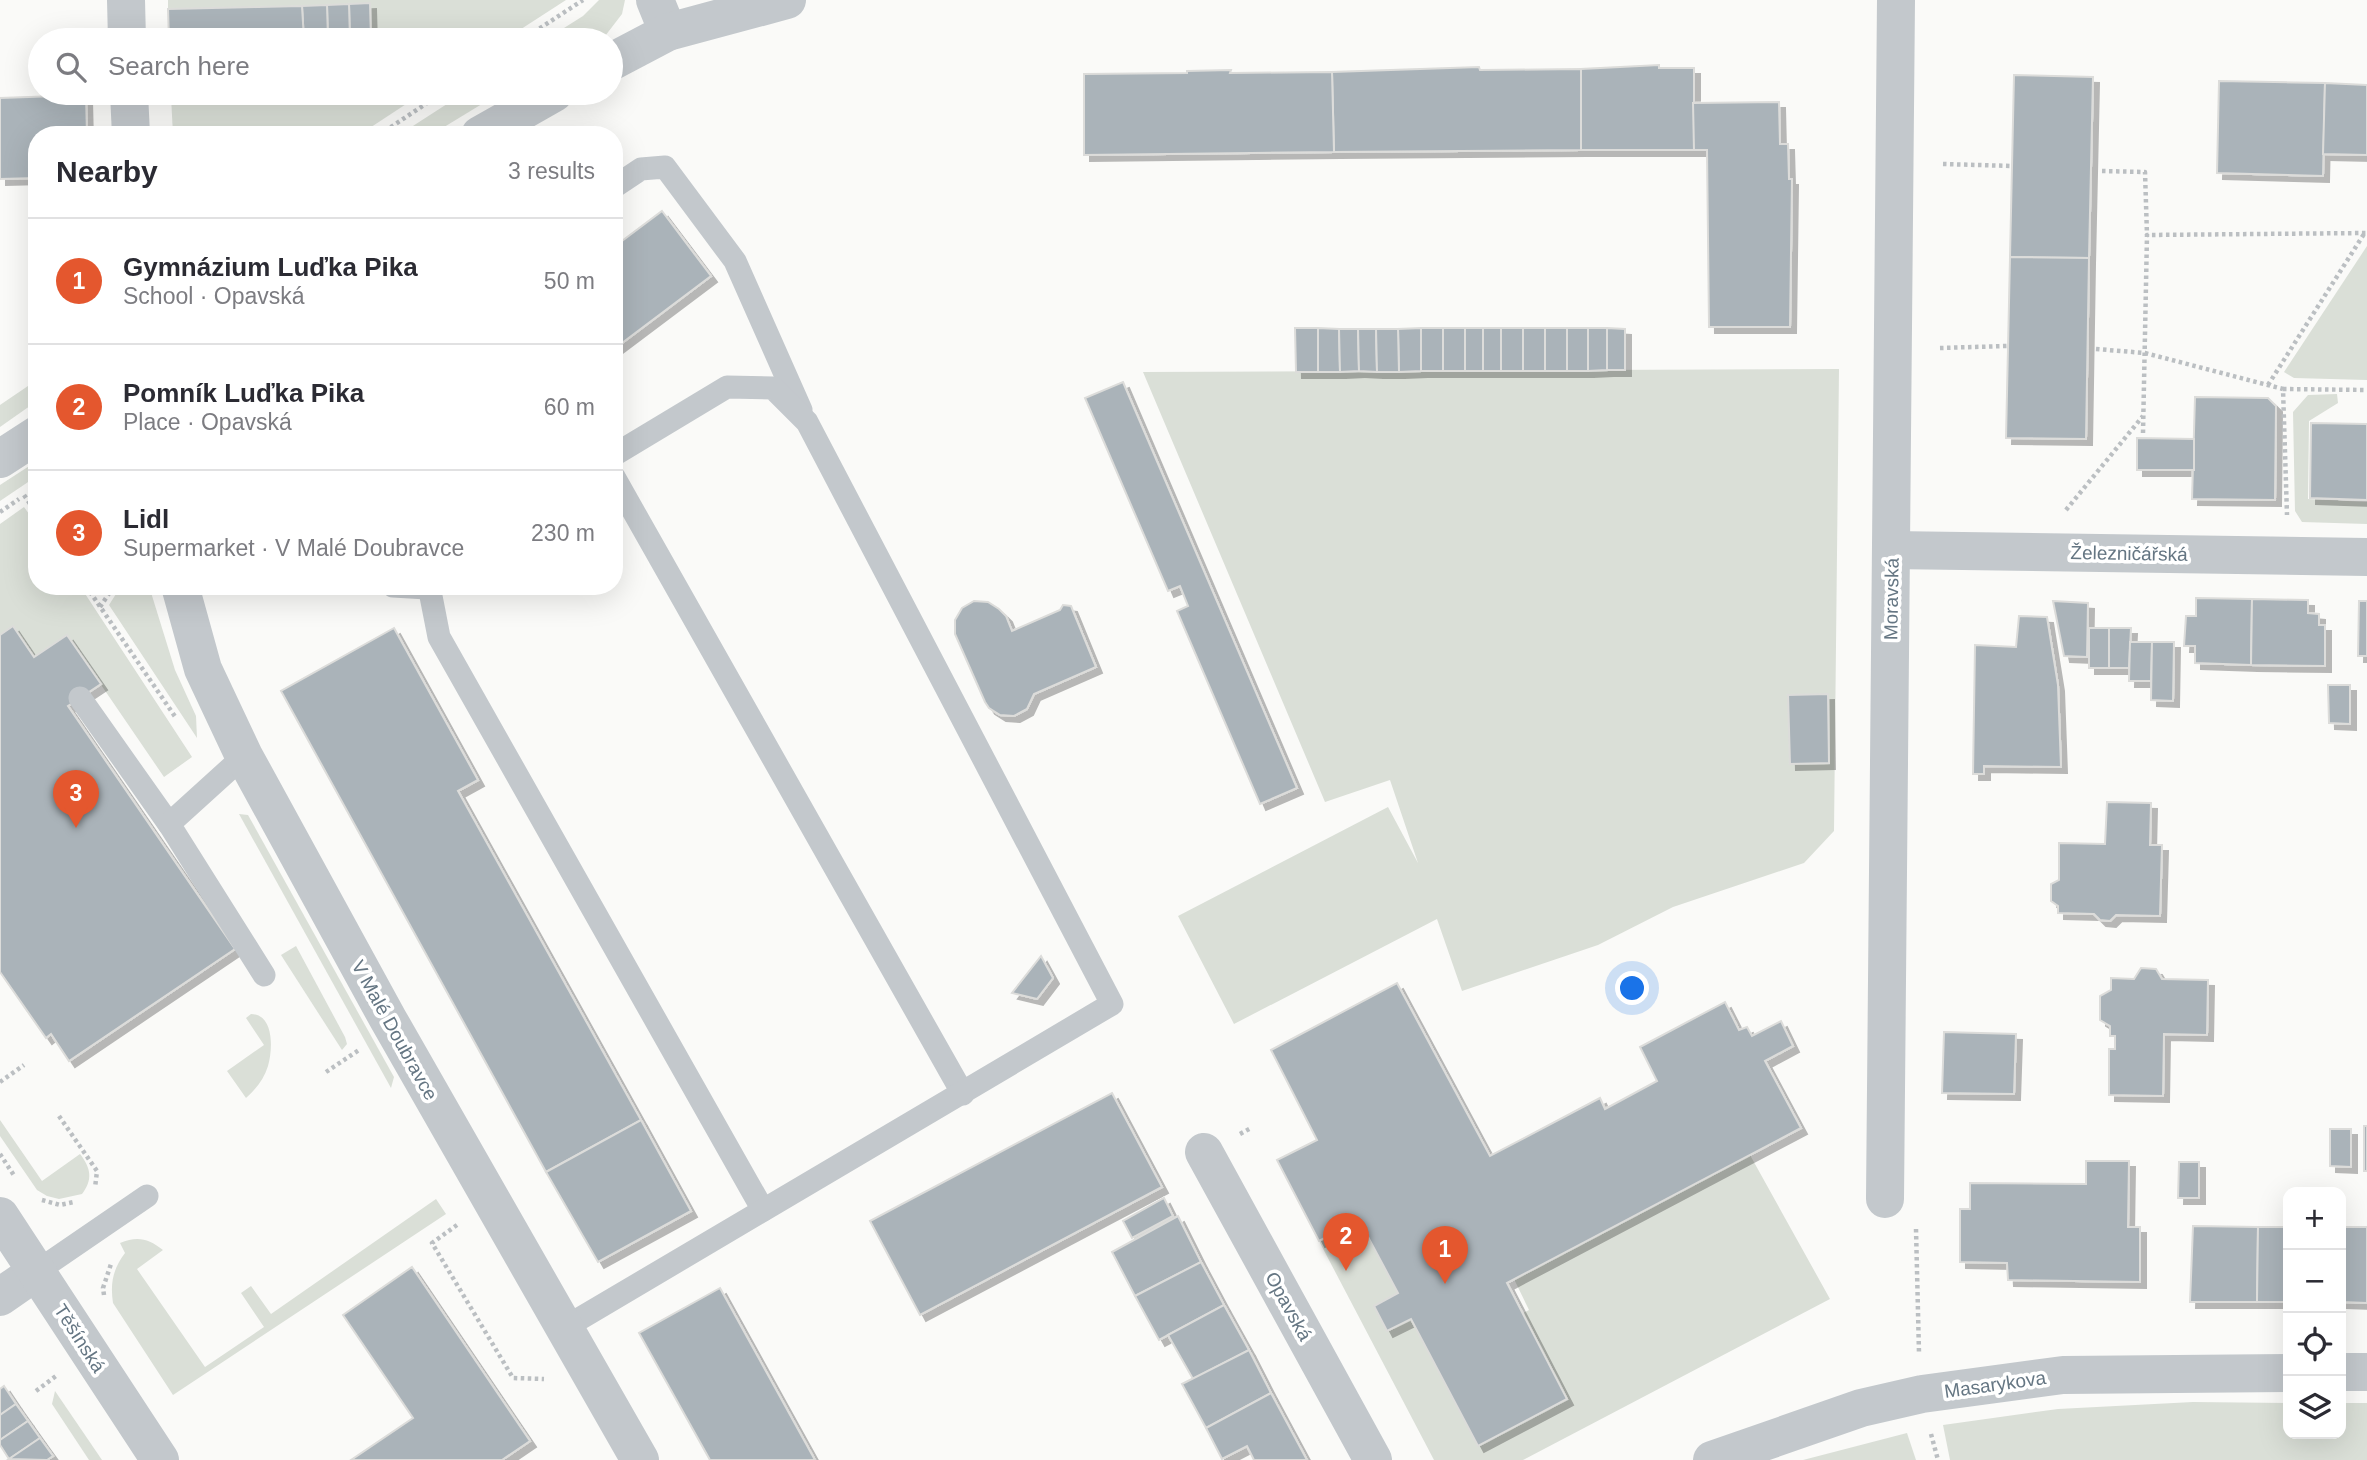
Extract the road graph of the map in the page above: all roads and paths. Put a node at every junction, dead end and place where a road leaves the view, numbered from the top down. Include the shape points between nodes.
1 (126, 0) edge
2 (583, 0) edge
3 (787, 0) edge
4 (1896, 0) edge
5 (661, 16) edge
6 (127, 28) edge
7 (540, 28) edge
8 (623, 51) edge
9 (130, 105) edge
10 (424, 105) edge
11 (533, 105) edge
12 (131, 126) edge
13 (392, 126) edge
14 (496, 126) edge
15 (1943, 163) dead end
16 (2012, 166) dead end
17 (2102, 171) dead end
18 (623, 181) edge
19 (2366, 233) edge
20 (2147, 235) junction
21 (2007, 346) dead end
22 (1940, 348) dead end
23 (2096, 349) dead end
24 (2144, 353) junction
25 (2269, 385) junction
26 (2283, 389) junction
27 (2367, 390) edge
28 (2143, 416) junction
29 (807, 422) junction
30 (2143, 433) dead end
31 (28, 441) edge
32 (623, 450) edge
33 (0, 459) edge
34 (623, 493) edge
35 (24, 495) dead end
36 (28, 501) edge
37 (2062, 514) dead end
38 (1891, 550) junction
39 (2288, 555) junction
40 (2367, 557) edge
41 (108, 595) edge
42 (182, 595) edge
43 (430, 595) edge
44 (100, 607) dead end
45 (80, 698) dead end
46 (244, 756) junction
47 (169, 824) junction
48 (264, 975) dead end
49 (360, 1050) dead end
50 (24, 1065) dead end
51 (326, 1072) dead end
52 (0, 1082) edge
53 (963, 1094) junction
54 (60, 1116) dead end
55 (1204, 1152) dead end
56 (0, 1154) edge
57 (20, 1184) dead end
58 (89, 1194) dead end
59 (147, 1196) dead end
60 (37, 1199) dead end
61 (83, 1199) dead end
62 (1885, 1199) joint
63 (763, 1210) junction
64 (0, 1216) edge
65 (36, 1272) junction
66 (0, 1297) edge
67 (564, 1328) junction
68 (2346, 1372) edge
69 (2367, 1372) edge
70 (2283, 1373) edge
71 (1922, 1394) junction
72 (160, 1460) edge
73 (640, 1460) edge
74 (1373, 1460) edge
75 (1712, 1460) edge

1 - 6 street
2 - 7 path
3 - 5 street
4 - 38 street, Moravská
5 - 8 street
9 - 12 street
10 - 13 path
11 - 14 street
15 - 16 path
17 - 20 path via 2145,173
18 - 29 lane via 641,169 665,167 735,261
19 - 20 path
19 - 25 path
20 - 24 path
21 - 22 path
23 - 24 path
24 - 25 path
24 - 28 path
25 - 26 path
26 - 27 path
26 - 39 path
28 - 30 path
28 - 37 path
29 - 32 lane via 772,388 727,387
29 - 53 lane via 1112,1004
31 - 33 street
34 - 53 lane
35 - 36 path
38 - 39 street, Železničářská
38 - 62 street, Moravská
39 - 40 street, Železničářská
41 - 44 path
42 - 46 street, V Malé Doubravce via 203,669
43 - 63 lane via 439,637
45 - 47 lane
46 - 47 lane
46 - 67 street, V Malé Doubravce
47 - 48 lane
49 - 51 path
50 - 52 path
53 - 63 lane
54 - 58 path via 97,1171 95,1189
55 - 74 street, Opavská
56 - 57 path
59 - 65 lane
60 - 61 path via 60,1205
62 - 71 path via 1916,1223
63 - 67 lane
64 - 65 street, Těšínská
65 - 66 street
65 - 72 street, Těšínská
67 - 73 street, V Malé Doubravce
68 - 69 street
70 - 71 street, Masarykova via 2063,1376
71 - 75 street, Masarykova via 1861,1408

